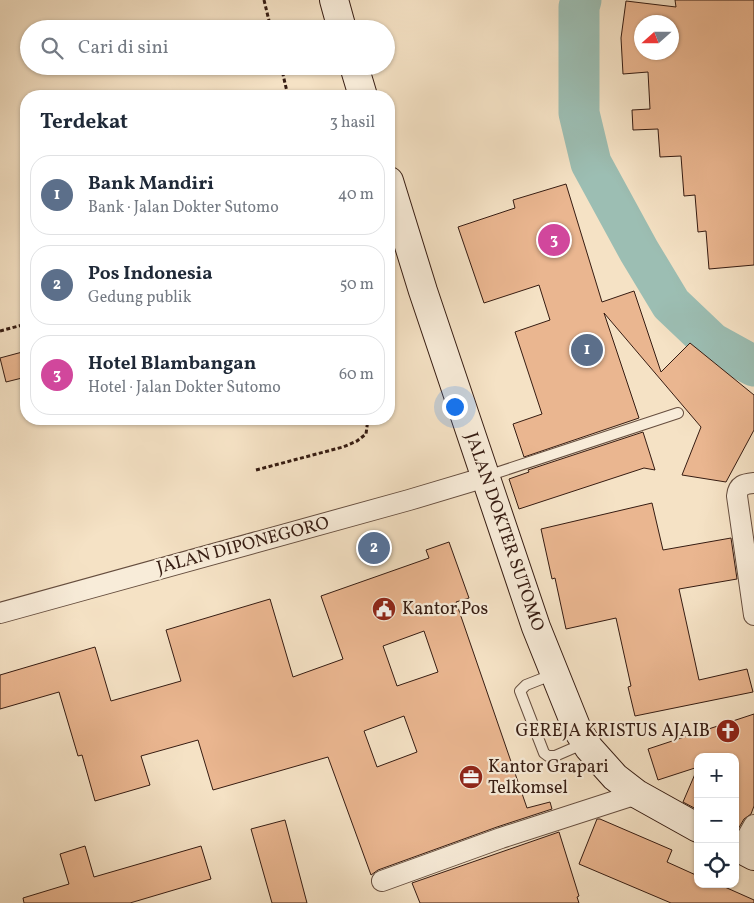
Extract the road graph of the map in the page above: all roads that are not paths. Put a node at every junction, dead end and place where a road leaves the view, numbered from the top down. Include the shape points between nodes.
1 (334, 0) edge
2 (340, 20) edge
3 (357, 75) edge
4 (361, 90) edge
5 (395, 200) edge
6 (678, 413) dead end
7 (486, 477) junction
8 (754, 483) edge
9 (0, 613) edge
10 (754, 613) edge
11 (554, 674) junction
12 (586, 743) junction
13 (637, 794) junction
14 (754, 825) edge
15 (694, 826) edge
16 (743, 850) edge
17 (382, 881) dead end

1 - 2 main road
3 - 4 main road
5 - 7 main road, JALAN DOKTER SUTOMO
6 - 7 lane
7 - 9 street, JALAN DIPONEGORO
7 - 11 main road, JALAN DOKTER SUTOMO
8 - 10 street via 741,486 737,496
11 - 12 main road, JALAN DOKTER SUTOMO
11 - 12 lane via 520,691 544,752 555,756
12 - 13 main road, JALAN DOKTER SUTOMO via 606,768
13 - 15 main road, JALAN DOKTER SUTOMO
13 - 17 street
14 - 16 street

